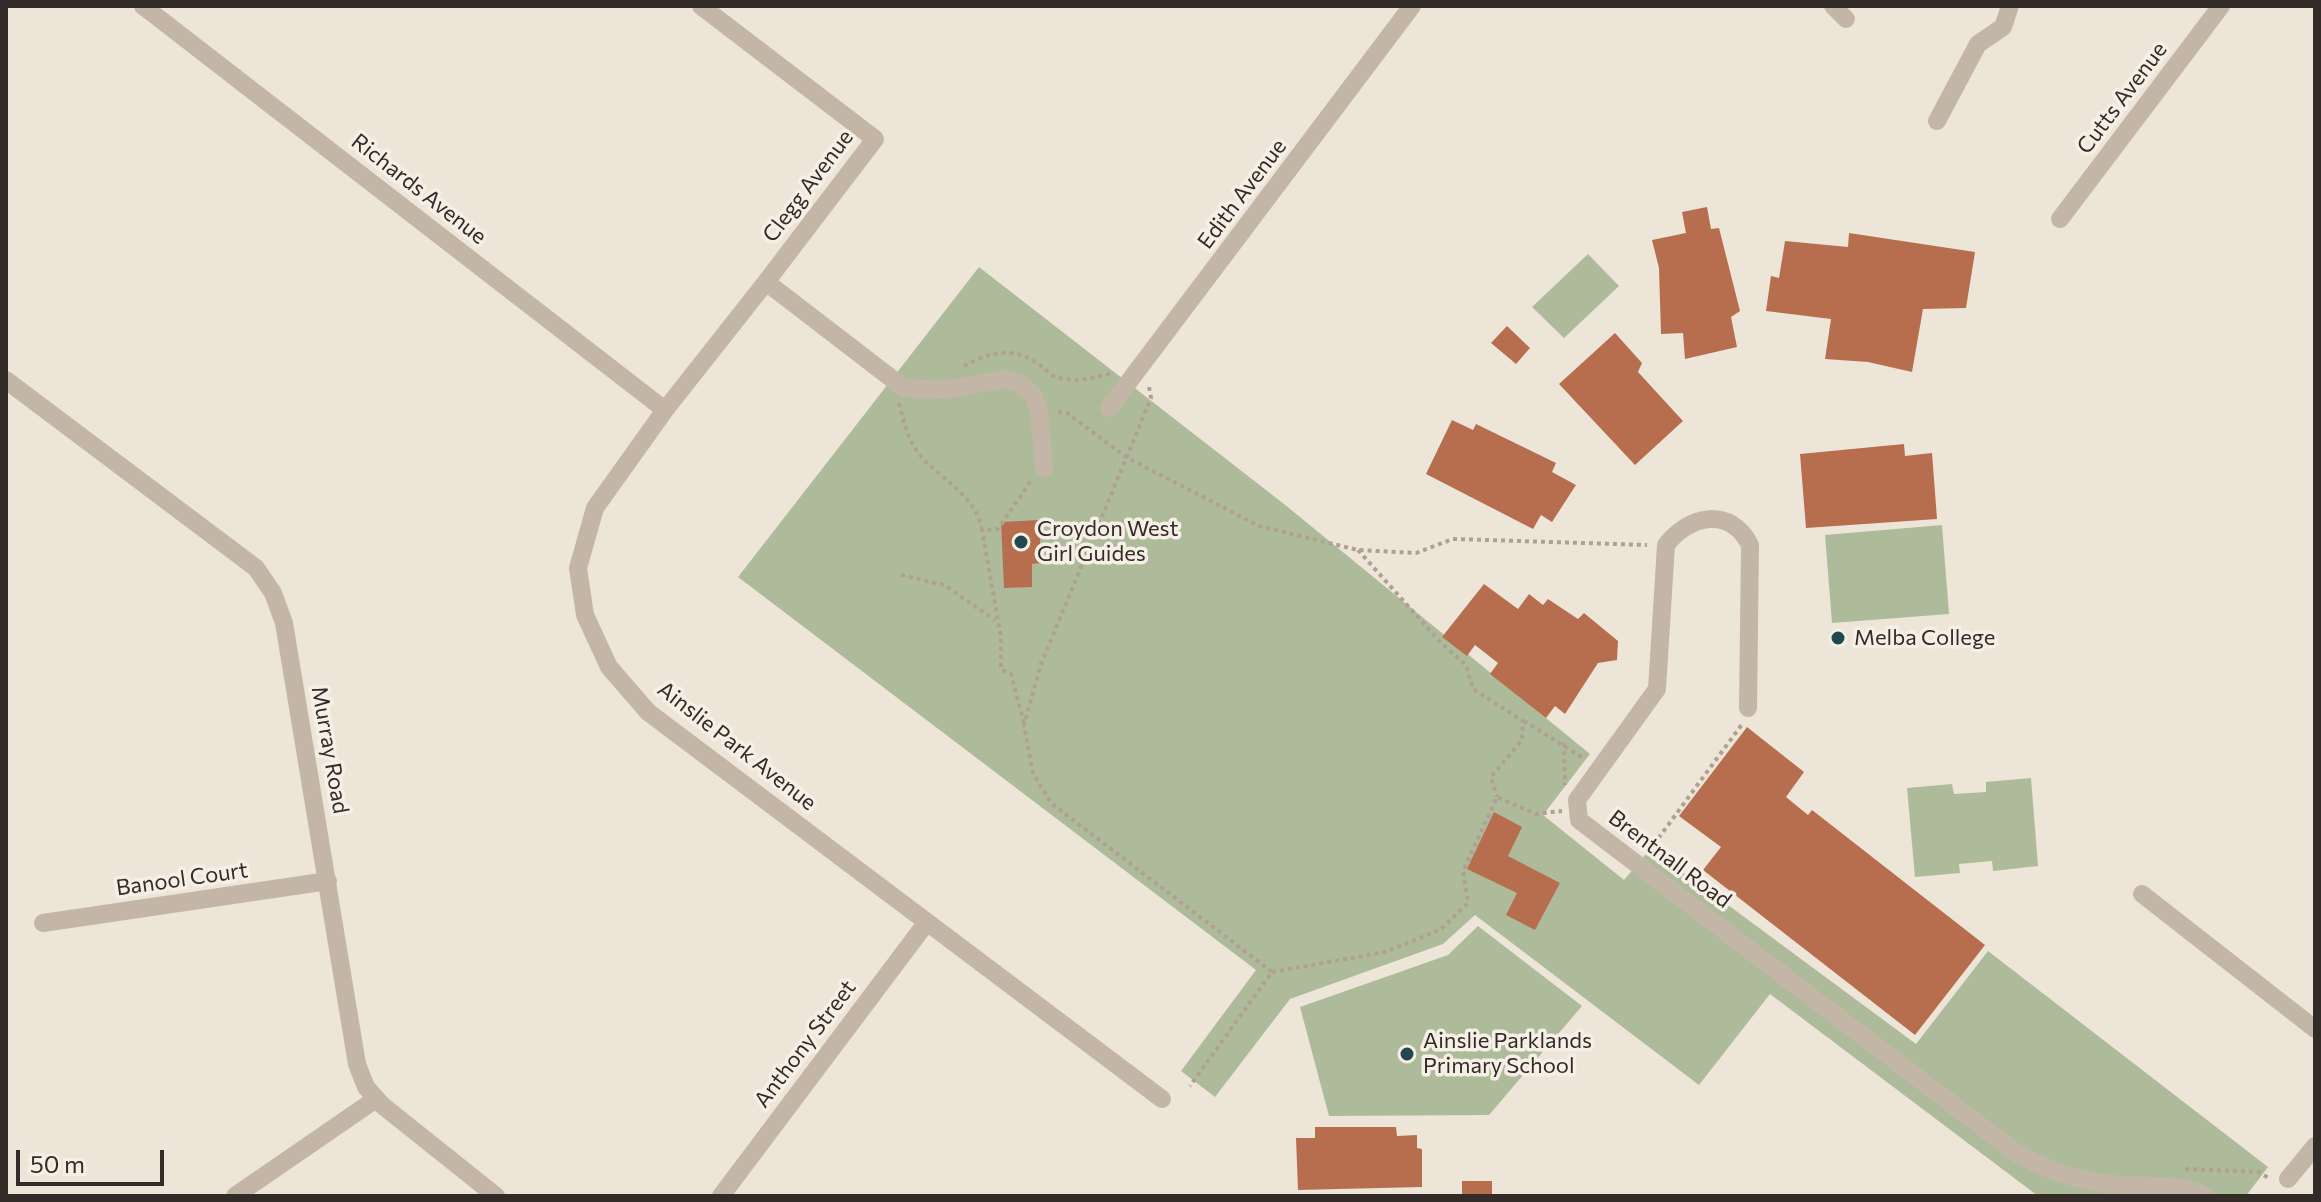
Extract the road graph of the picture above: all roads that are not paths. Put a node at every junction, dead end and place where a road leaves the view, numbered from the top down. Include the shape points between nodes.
1 (143, 6) edge
2 (701, 6) edge
3 (1412, 6) edge
4 (2010, 6) edge
5 (2221, 6) edge
6 (1937, 121) dead end
7 (2060, 219) dead end
8 (766, 282) junction
9 (6, 380) edge
10 (1109, 408) dead end
11 (665, 410) junction
12 (1044, 468) road end
13 (1748, 708) road end
14 (328, 881) junction
15 (2142, 894) dead end
16 (927, 922) junction
17 (43, 923) dead end
18 (2315, 1029) edge
19 (376, 1099) junction
20 (1162, 1099) dead end
21 (2315, 1146) edge
22 (2280, 1180) road end
23 (2130, 1191) edge
24 (235, 1196) edge
25 (496, 1196) edge
26 (721, 1196) edge
27 (2205, 1196) edge

1 - 11 street, Richards Avenue
2 - 8 street, Clegg Avenue via 875,139
3 - 10 street, Edith Avenue
4 - 6 street via 2003,27 1978,44
5 - 7 street, Cutts Avenue
8 - 11 street, Ainslie Park Avenue
8 - 12 street via 904,388 945,390 1005,379 1021,384 1039,412
9 - 14 street, Murray Road via 256,568 273,593 284,623
11 - 16 street, Ainslie Park Avenue via 595,508 578,568 585,615 609,667 648,712
13 - 23 street, Brentnall Road via 1750,545 1727,519 1702,519 1677,530 1666,545 1657,689 1577,800 1565,808 2015,1152 2077,1180
14 - 17 street, Banool Court
14 - 19 street, Murray Road via 357,1064
15 - 18 street
16 - 20 street, Ainslie Park Avenue
16 - 26 street, Anthony Street
19 - 24 street
19 - 25 street, Murray Road
21 - 22 street
23 - 27 street, Brentnall Road via 2166,1185

